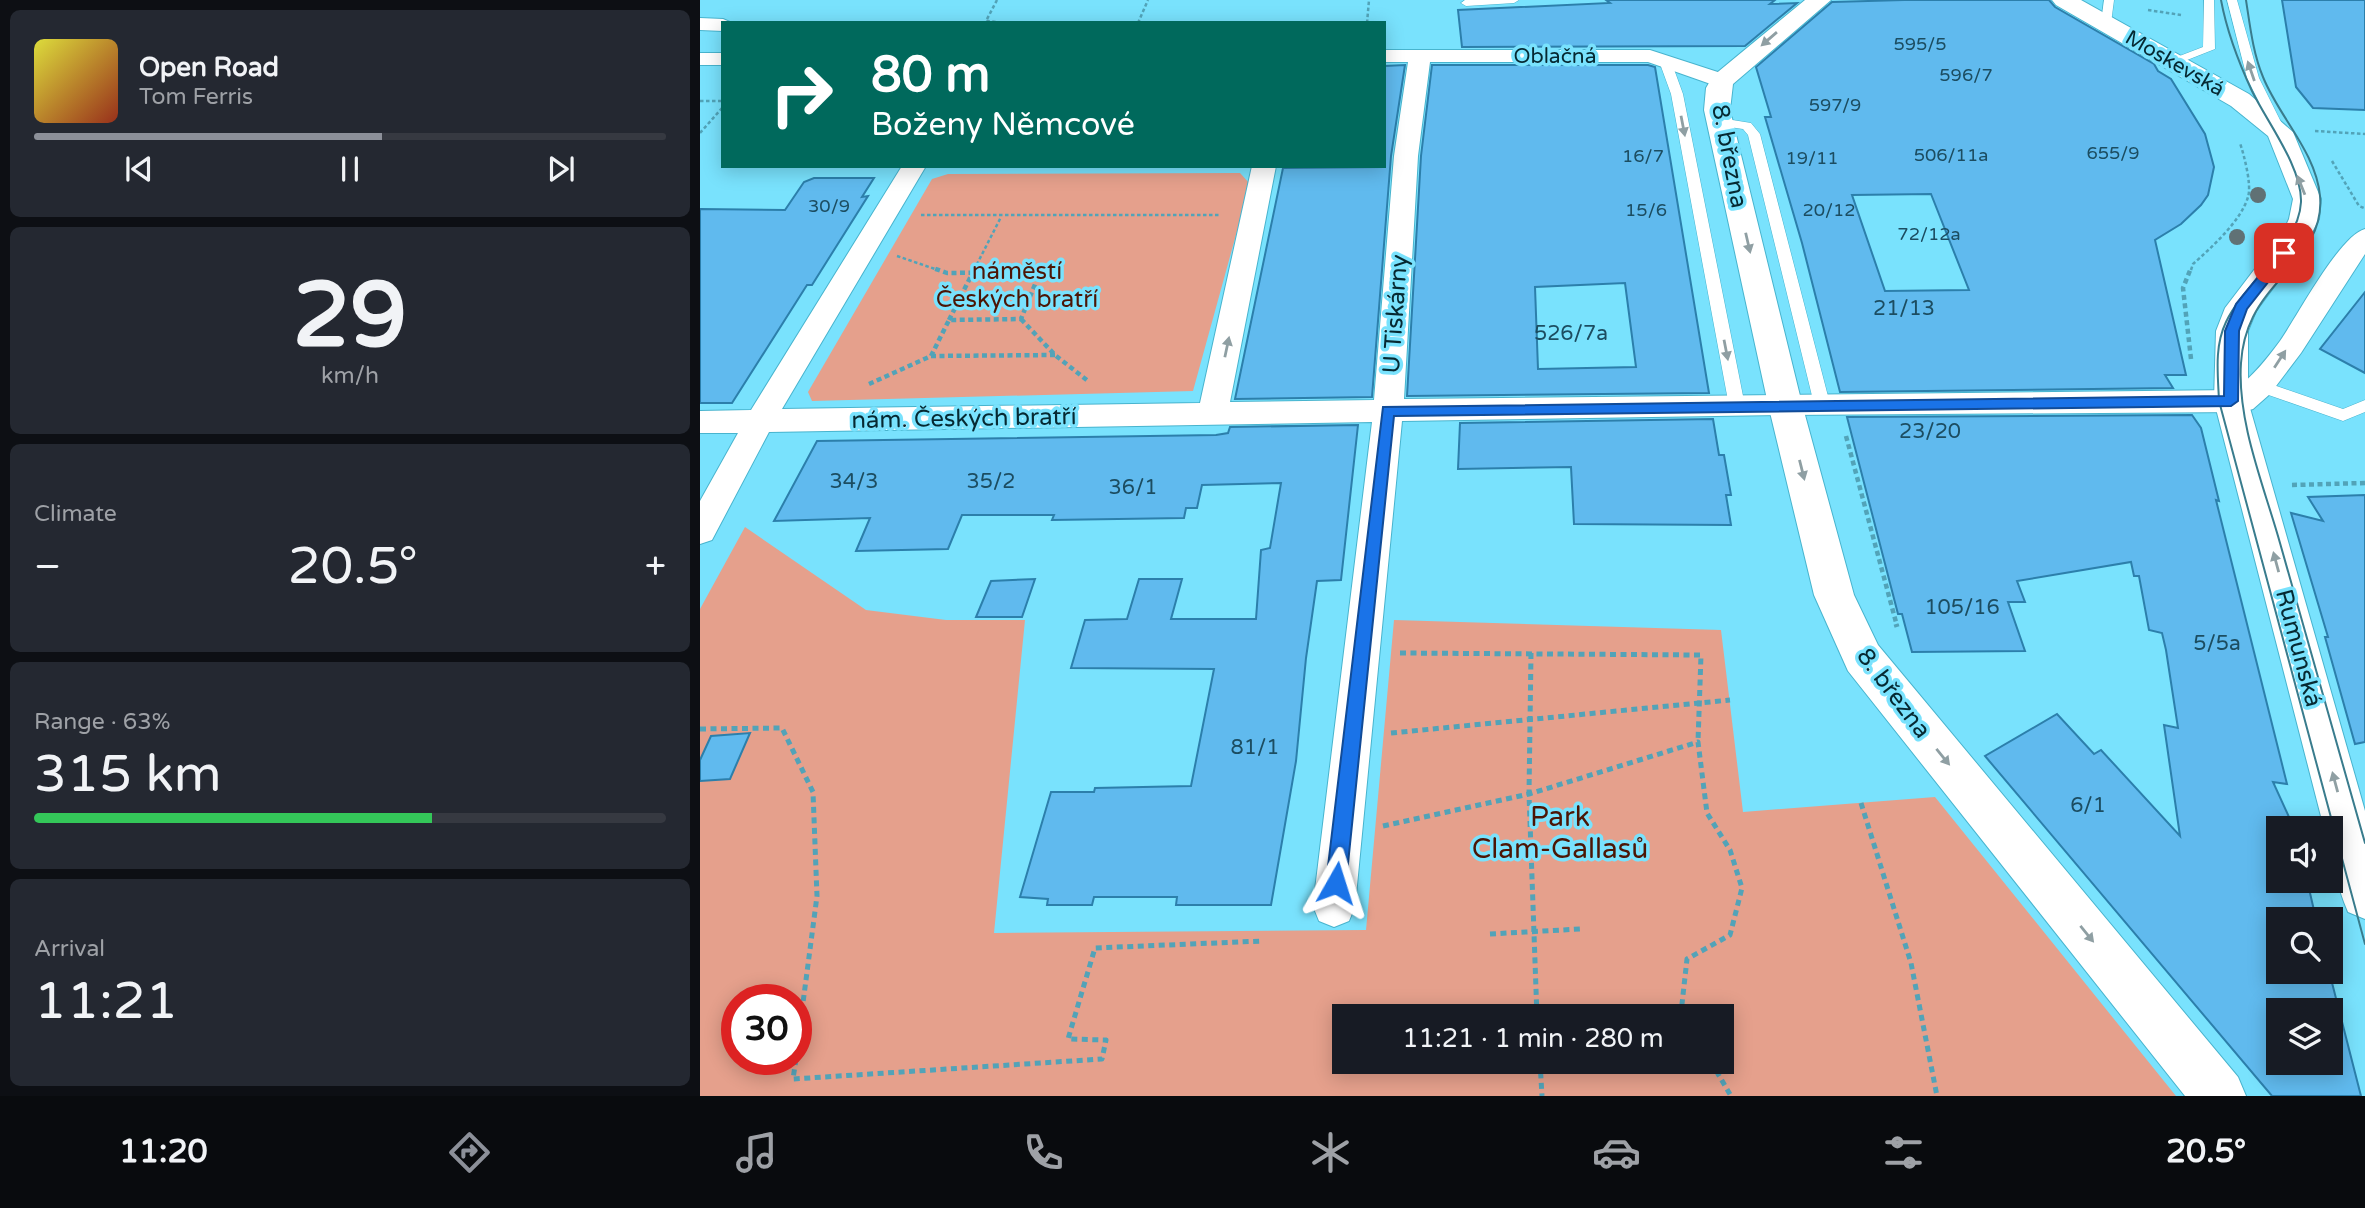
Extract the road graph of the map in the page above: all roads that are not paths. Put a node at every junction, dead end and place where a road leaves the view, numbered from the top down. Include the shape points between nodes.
1 (1514, 0) edge
2 (1819, 0) edge
3 (2064, 0) edge
4 (2209, 0) edge
5 (2231, 0) edge
6 (1466, 2) dead end
7 (2108, 12) edge
8 (700, 24) edge
9 (721, 25) edge
10 (1386, 56) edge
11 (1420, 56) junction
12 (700, 59) edge
13 (721, 59) edge
14 (1665, 61) junction
15 (2173, 62) junction
16 (1722, 81) junction
17 (2280, 132) junction
18 (1395, 156) edge
19 (913, 168) edge
20 (1264, 168) edge
21 (2365, 237) edge
22 (2247, 394) junction
23 (1803, 404) junction
24 (1737, 406) junction
25 (2365, 406) edge
26 (1388, 410) junction
27 (1213, 413) junction
28 (760, 421) junction
29 (700, 422) edge
30 (700, 531) edge
31 (2365, 895) edge
32 (1334, 906) dead end
33 (2219, 1096) edge

1 - 6 lane
2 -> 16 street
3 - 7 street, Moskevská
4 - 15 lane via 2209,49
17 -> 5 lane via 2253,78
7 - 15 street, Moskevská
8 - 9 street
10 - 11 street, Oblačná
11 - 14 street, Oblačná via 1650,56
11 - 18 street, U Tiskárny
12 - 13 street
14 - 16 street, Oblačná
14 -> 24 lane via 1677,94
15 - 17 street, Moskevská via 2240,100
16 - 23 street, 8. března via 1718,89 1720,122
22 -> 17 street, Rumunská via 2232,331 2241,307 2284,253 2304,219 2307,199
18 - 26 street, U Tiskárny
19 - 28 street
27 -> 20 street
22 -> 21 street
22 - 23 street, nám. Českých bratří
22 - 25 lane via 2343,415
31 -> 22 street, Rumunská
23 - 24 street, nám. Českých bratří
23 -> 33 street, 8. března via 1834,595 1863,658
24 - 26 street, nám. Českých bratří
26 - 27 street, nám. Českých bratří
26 - 32 street, U Tiskárny
27 - 28 street, nám. Českých bratří
28 - 29 street, nám. Českých bratří
28 - 30 street

